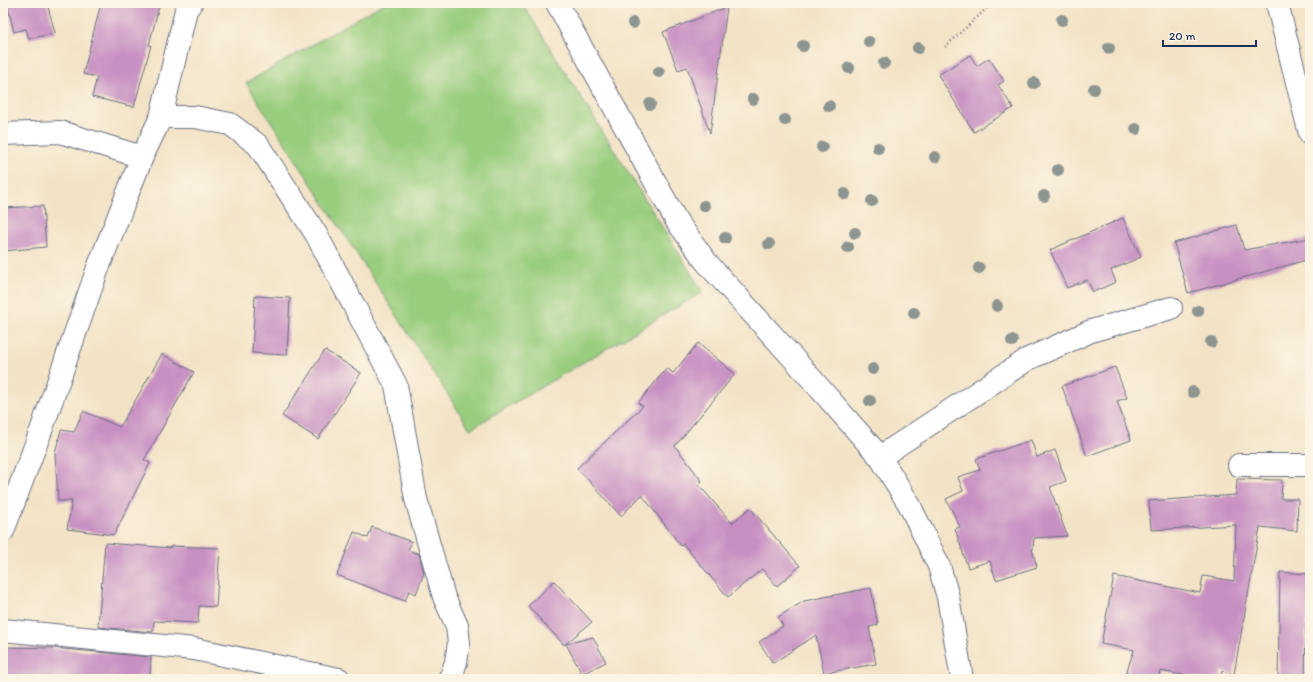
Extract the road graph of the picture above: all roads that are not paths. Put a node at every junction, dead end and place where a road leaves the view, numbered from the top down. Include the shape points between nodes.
1 (191, 3) edge
2 (557, 3) edge
3 (1277, 3) edge
4 (161, 117) junction
5 (3, 134) edge
6 (1310, 134) edge
7 (142, 157) junction
8 (1171, 308) dead end
9 (880, 457) junction
10 (1239, 465) dead end
11 (1310, 465) edge
12 (3, 531) edge
13 (3, 630) edge
14 (339, 679) edge
15 (449, 679) edge
16 (962, 679) edge

1 - 4 street via 186,10
2 - 9 street via 676,220 707,263
3 - 6 street
4 - 7 street
4 - 15 street via 195,117 230,124 258,145 316,234 396,385 416,499 444,597 456,626 459,643 456,662
5 - 7 street via 60,132
7 - 12 street via 98,268
8 - 9 street via 1090,331 1028,359
9 - 16 street via 909,504 939,566 948,596
10 - 11 street
13 - 14 street via 194,649

